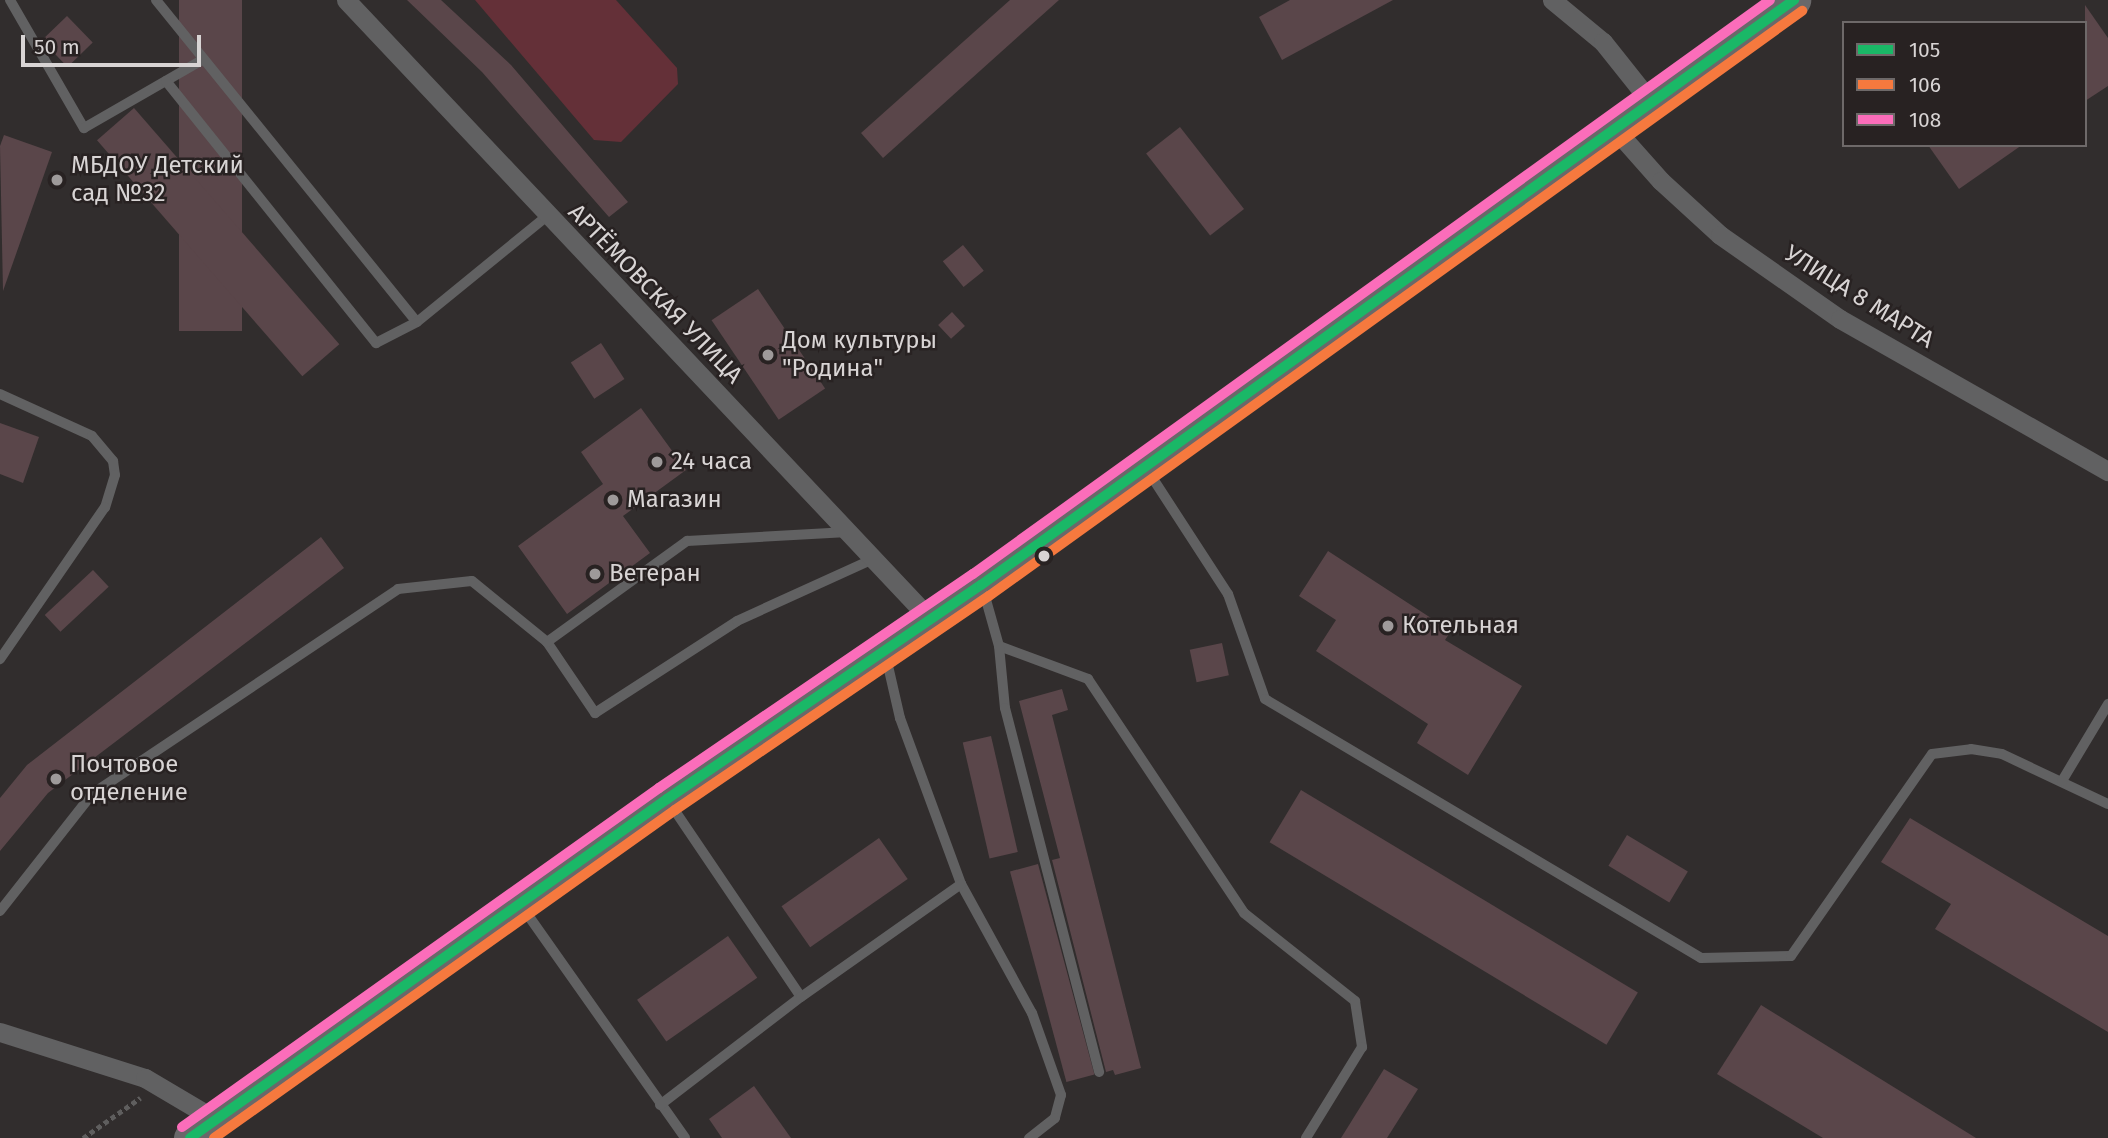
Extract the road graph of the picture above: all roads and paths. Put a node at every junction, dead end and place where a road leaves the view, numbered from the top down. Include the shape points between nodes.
1 (10, 0) edge
2 (156, 0) edge
3 (346, 0) edge
4 (1552, 0) edge
5 (1794, 0) edge
6 (204, 59) junction
7 (166, 81) junction
8 (1650, 101) junction
9 (1613, 127) junction
10 (547, 216) junction
11 (417, 322) junction
12 (0, 394) edge
13 (1146, 466) junction
14 (2108, 471) edge
15 (848, 532) junction
16 (873, 559) junction
17 (981, 585) junction
18 (931, 620) junction
19 (547, 642) junction
20 (999, 646) junction
21 (885, 652) junction
22 (0, 659) edge
23 (2108, 704) edge
24 (2062, 781) junction
25 (667, 799) junction
26 (2108, 804) edge
27 (961, 884) junction
28 (521, 905) junction
29 (0, 911) edge
30 (802, 998) junction
31 (0, 1031) edge
32 (1099, 1072) dead end
33 (158, 1085) junction
34 (660, 1105) junction
35 (203, 1129) edge
36 (83, 1138) edge
37 (685, 1138) edge
38 (1029, 1138) edge
39 (1306, 1138) edge

1 - 7 lane via 84,128
2 - 6 lane
3 - 10 street, АРТЁМОВСКАЯ УЛИЦА
4 - 8 street via 1603,42
5 - 8 highway
6 - 7 lane
6 - 11 lane
7 - 11 lane via 376,343
8 - 9 highway
9 - 13 highway
9 - 14 street, УЛИЦА 8 МАРТА via 1661,181 1720,235 1840,319
10 - 11 lane
10 - 15 street, АРТЁМОВСКАЯ УЛИЦА
12 - 22 lane via 92,436 113,461 115,475 105,507
13 - 17 highway
13 - 24 lane via 1163,500 1228,594 1265,699 1701,958 1791,956 1932,754 1971,749 2002,754
15 - 16 street, АРТЁМОВСКАЯ УЛИЦА
15 - 19 lane via 687,541
16 - 18 street, АРТЁМОВСКАЯ УЛИЦА
16 - 19 lane via 737,621 595,713
17 - 18 highway
17 - 20 lane
18 - 21 highway
19 - 29 lane via 472,581 398,589 92,794
20 - 32 lane via 1005,708
20 - 39 lane via 1087,678 1244,913 1355,1001 1362,1047
21 - 25 highway
21 - 27 lane via 900,718
23 - 24 lane
24 - 26 lane
25 - 28 highway
25 - 30 lane
27 - 30 lane
27 - 38 lane via 1032,1013 1061,1095 1055,1118
28 - 34 lane
28 - 35 highway
30 - 34 lane
31 - 33 street
33 - 35 street
33 - 36 path
34 - 37 lane

